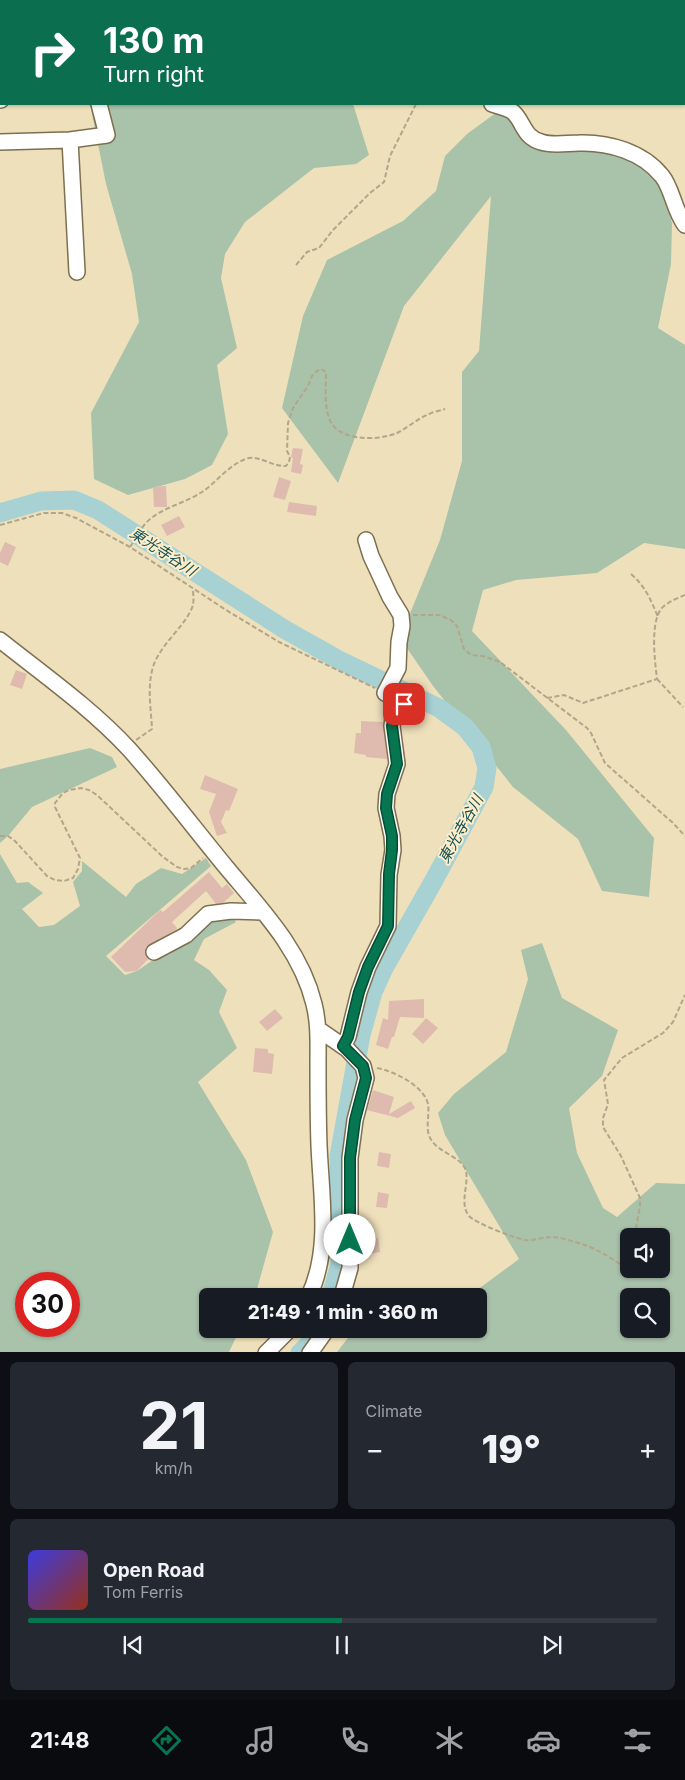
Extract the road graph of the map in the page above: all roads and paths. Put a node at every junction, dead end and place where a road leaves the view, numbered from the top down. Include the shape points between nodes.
1 (99, 105) edge
2 (416, 105) edge
3 (495, 105) edge
4 (70, 140) junction
5 (0, 142) edge
6 (685, 225) edge
7 (296, 265) dead end
8 (77, 272) dead end
9 (445, 409) dead end
10 (0, 525) edge
11 (366, 540) dead end
12 (130, 547) junction
13 (630, 574) dead end
14 (194, 589) junction
15 (685, 595) edge
16 (401, 615) junction
17 (658, 617) junction
18 (0, 640) edge
19 (657, 679) junction
20 (385, 693) junction
21 (547, 698) junction
22 (683, 707) dead end
23 (126, 746) junction
24 (0, 836) edge
25 (685, 836) edge
26 (211, 848) junction
27 (263, 912) junction
28 (154, 952) dead end
29 (685, 995) edge
30 (318, 1029) junction
31 (345, 1047) junction
32 (363, 1066) junction
33 (635, 1228) edge
34 (620, 1263) edge
35 (313, 1288) edge
36 (344, 1288) edge
37 (281, 1338) edge
38 (320, 1338) edge
39 (266, 1352) edge
40 (310, 1352) edge

1 - 4 street via 107,135
2 - 7 path via 390,156 384,182 319,248 307,252
3 - 6 street via 512,111 523,129 539,142 606,144 642,159 663,177
4 - 5 street
4 - 8 street
9 - 12 path via 428,414 397,433 382,438 353,436 332,426 326,408 326,372 321,369 312,376 293,408 288,423 287,450 290,457 286,466 250,458 236,464 201,492 155,516 144,525
10 - 12 path via 44,513 62,513
11 - 16 street
12 - 14 path
13 - 17 path via 651,598
14 - 20 path via 279,642
14 - 23 path via 189,613 162,648 153,667 150,686 152,729
15 - 17 path via 664,606
16 - 20 street via 398,668
16 - 21 path via 439,615 451,620 457,626 464,649 471,655 500,662
17 - 19 path via 654,634
18 - 23 street via 79,702
19 - 21 path via 583,704 564,695
19 - 22 path
20 - 31 street via 404,704 394,717 392,726 397,764 387,794 386,808 392,836 388,926 359,992
21 - 25 path via 591,733 605,763
23 - 26 street
24 - 26 path via 15,840 47,876 64,881 73,878 80,858 55,803 63,793 81,788 97,795 177,867 184,869 198,864
26 - 27 street
27 - 28 street via 208,914 186,935
27 - 30 street via 298,961 307,981
29 - 33 path via 673,1022 663,1033 622,1058 604,1080 608,1104 602,1118 603,1127 621,1156 640,1198
30 - 31 street
30 - 35 street via 318,1137 323,1239
31 - 32 street
32 - 34 path via 404,1077 425,1097 430,1139 436,1147 463,1165 466,1172 465,1207 469,1216 480,1224 526,1240 552,1237 586,1246
32 - 36 street via 366,1078 355,1120 350,1158 350,1268
37 - 39 street
38 - 40 street

